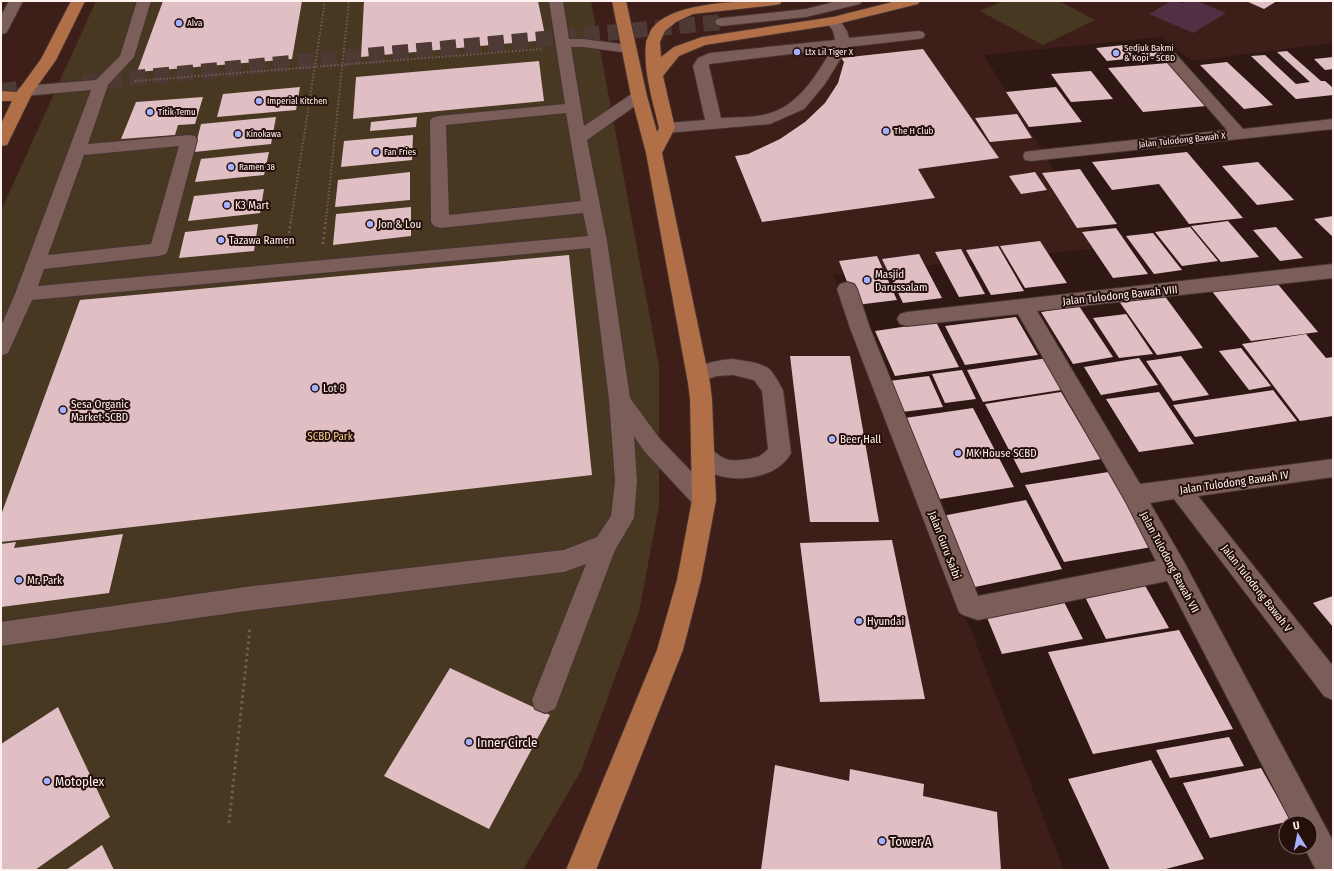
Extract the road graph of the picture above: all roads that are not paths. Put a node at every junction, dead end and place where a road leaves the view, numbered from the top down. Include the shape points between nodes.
1 (16, 1) edge
2 (78, 1) edge
3 (144, 1) edge
4 (556, 1) edge
5 (619, 1) edge
6 (775, 1) edge
7 (855, 1) edge
8 (913, 1) edge
9 (833, 21) junction
10 (722, 22) tunnel mouth
11 (1, 30) edge
12 (918, 36) dead end
13 (562, 43) junction
14 (843, 43) junction
15 (629, 49) junction
16 (1169, 55) dead end
17 (655, 76) junction
18 (101, 84) junction
19 (23, 94) junction
20 (1, 96) edge
21 (639, 96) junction
22 (573, 108) junction
23 (714, 124) junction
24 (1333, 124) edge
25 (667, 128) junction
26 (1238, 134) junction
27 (578, 138) junction
28 (1, 141) edge
29 (77, 150) junction
30 (654, 153) junction
31 (1031, 156) dead end
32 (590, 206) junction
33 (598, 241) junction
34 (36, 263) junction
35 (1333, 271) edge
36 (847, 289) dead end
37 (25, 294) junction
38 (1024, 306) junction
39 (908, 319) dead end
40 (1, 348) edge
41 (697, 375) junction
42 (620, 400) junction
43 (703, 455) junction
44 (1333, 468) edge
45 (1180, 490) junction
46 (1134, 495) junction
47 (704, 500) junction
48 (605, 545) junction
49 (1174, 568) junction
50 (1, 634) edge
51 (1333, 687) edge
52 (545, 700) dead end
53 (1304, 815) edge
54 (1318, 843) edge
55 (580, 870) edge
56 (1332, 870) edge

1 - 11 street
2 - 19 main road via 48,60
3 - 18 street via 127,57
4 - 13 street
5 - 15 main road
6 - 17 main road via 690,10 671,19 659,29 653,42
7 - 10 street via 806,13
8 - 9 main road
9 - 14 street via 840,31
9 - 17 main road via 718,38 685,47 668,57
12 - 14 street
13 - 15 street
13 - 22 street
14 - 23 street via 820,81 798,106 770,119
14 - 23 street via 710,58 703,61 701,66
15 - 21 main road
16 - 26 street
17 - 25 main road
18 - 19 street
18 - 29 street
19 - 20 main road
19 - 28 main road
21 - 27 street
21 - 30 main road
22 - 27 street
22 - 32 street via 438,121 440,222
23 - 25 street
24 - 26 street, Jalan Tulodong Bawah X
25 - 30 main road
26 - 31 street, Jalan Tulodong Bawah X
27 - 32 street
29 - 34 street
29 - 34 street via 189,140 159,250
30 - 41 main road
32 - 33 street
33 - 37 street
33 - 42 street
34 - 37 street
35 - 38 street, Jalan Tulodong Bawah VIII
36 - 49 street, Jalan Guru Saibi via 968,604 978,608
37 - 40 street
38 - 39 street, Jalan Tulodong Bawah VIII
38 - 46 street, Jalan Tulodong Bawah VII
41 - 43 main road via 701,399
41 - 43 street via 727,367 748,369 761,374 772,390 780,453 764,465 731,470 718,466
42 - 47 street via 652,445
42 - 48 street via 626,481 622,518
43 - 47 main road
44 - 45 street, Jalan Tulodong Bawah IV
45 - 46 street, Jalan Tulodong Bawah IV
45 - 51 street, Jalan Tulodong Bawah V
46 - 49 street, Jalan Tulodong Bawah VII
47 - 55 main road via 689,580 670,650
48 - 50 street via 564,561 253,598
48 - 52 street
49 - 53 street, Jalan Tulodong Bawah VII
54 - 56 street

